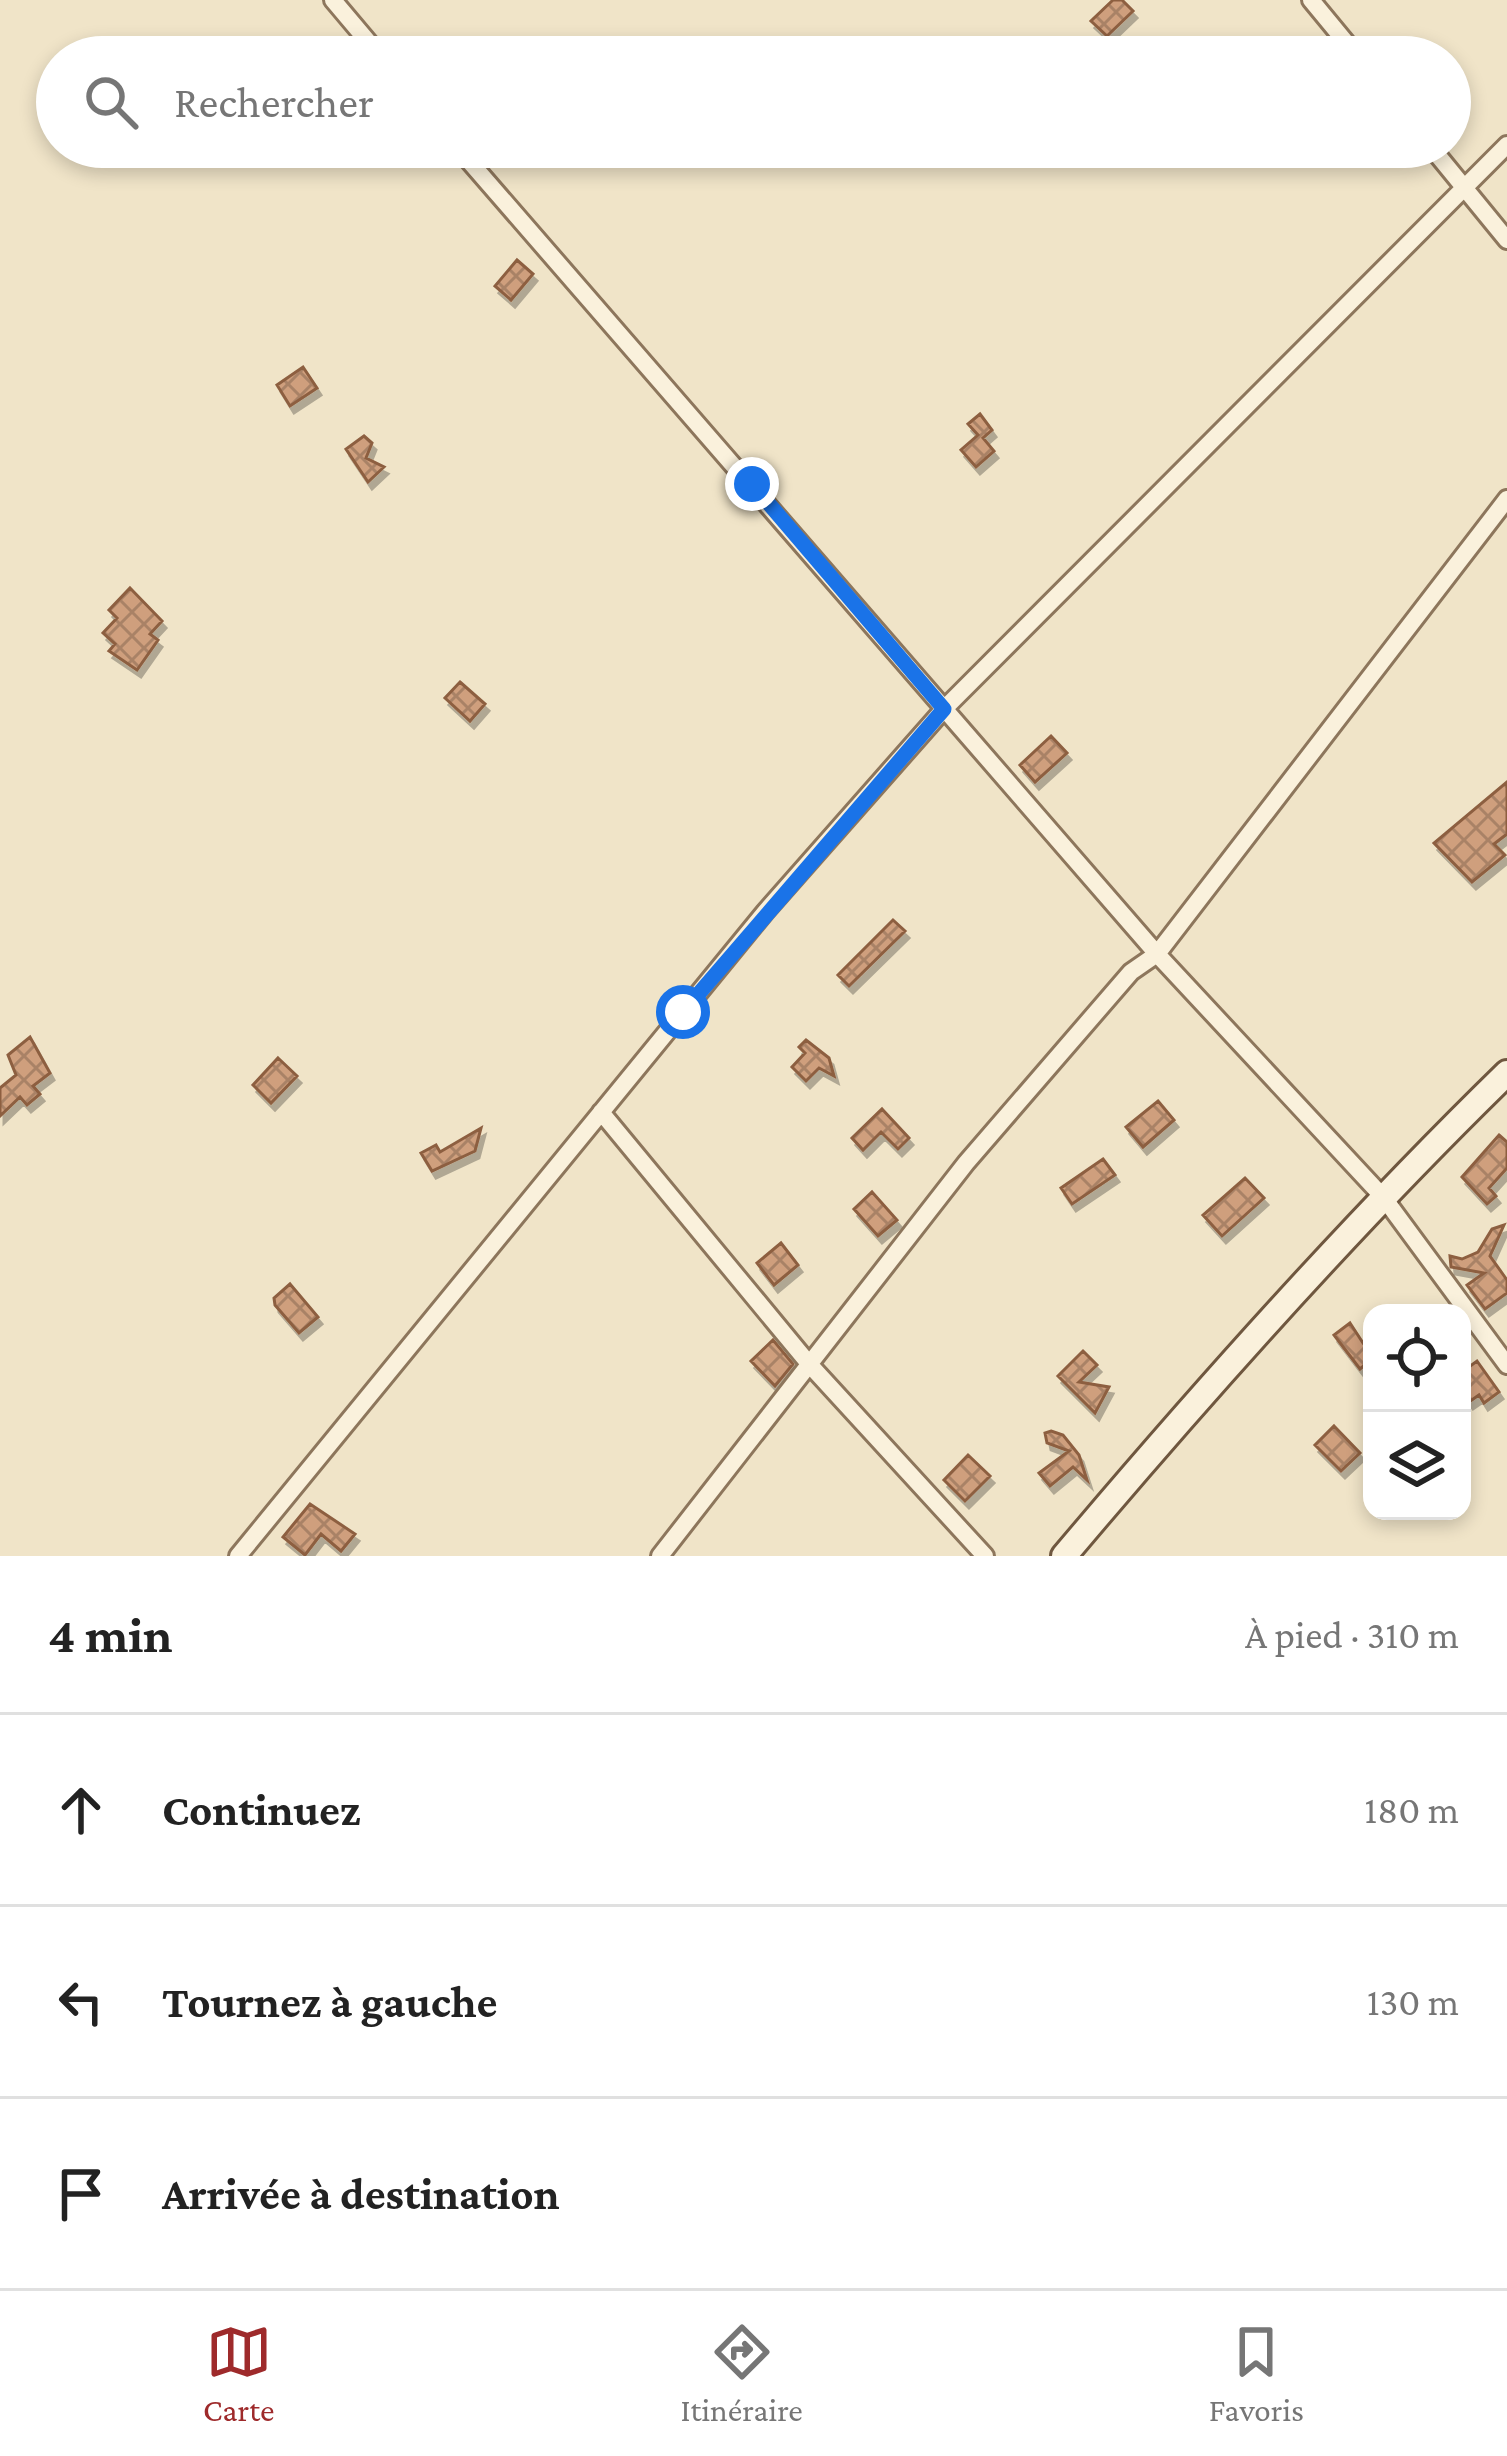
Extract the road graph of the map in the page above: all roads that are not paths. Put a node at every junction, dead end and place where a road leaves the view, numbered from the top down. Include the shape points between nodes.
1 (333, 0) edge
2 (1311, 0) edge
3 (363, 36) edge
4 (1341, 36) edge
5 (1507, 145) edge
6 (475, 168) edge
7 (1448, 168) edge
8 (1466, 189) junction
9 (1507, 240) edge
10 (1507, 500) edge
11 (944, 709) junction
12 (1157, 954) junction
13 (1507, 1073) edge
14 (602, 1112) junction
15 (1384, 1198) junction
16 (810, 1365) junction
17 (1507, 1365) edge
18 (238, 1556) edge
19 (659, 1556) edge
20 (985, 1556) edge
21 (1064, 1556) edge

1 - 3 street
2 - 4 street
5 - 8 street
6 - 11 street
7 - 8 street
8 - 9 street
8 - 11 street
10 - 12 street
11 - 12 street
11 - 14 street
12 - 15 street
12 - 16 street via 1131,972 966,1163
13 - 15 street
14 - 16 street
14 - 18 street
15 - 17 street
15 - 21 street
16 - 19 street
16 - 20 street

